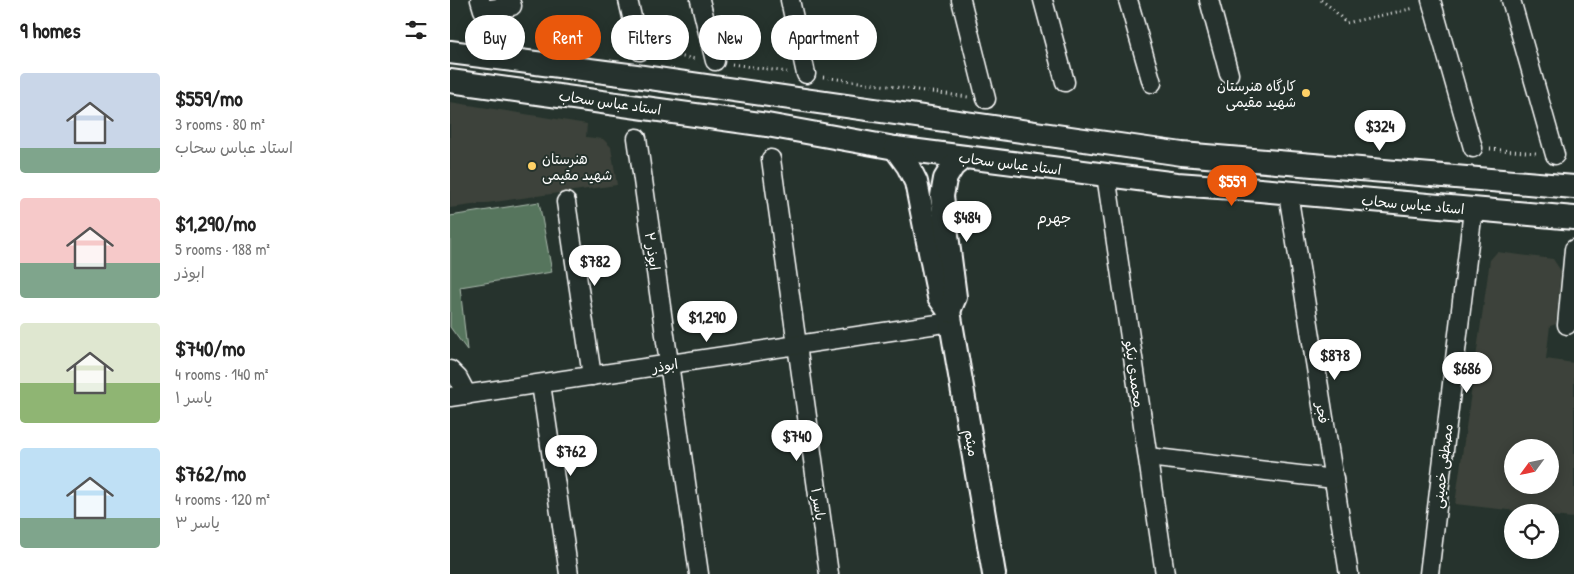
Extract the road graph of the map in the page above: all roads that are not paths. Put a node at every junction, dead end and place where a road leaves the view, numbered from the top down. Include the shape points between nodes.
1 (480, 0) edge
2 (628, 0) edge
3 (700, 0) edge
4 (790, 0) edge
5 (961, 0) edge
6 (1043, 0) edge
7 (1128, 0) edge
8 (1209, 0) edge
9 (1511, 0) edge
10 (1432, 2) edge
11 (511, 3) edge
12 (632, 15) edge
13 (450, 52) edge
14 (715, 61) dead end
15 (806, 74) dead end
16 (1229, 74) dead end
17 (450, 81) edge
18 (1065, 82) dead end
19 (1152, 83) dead end
20 (986, 99) dead end
21 (636, 138) dead end
22 (895, 148) junction
23 (1473, 148) road end
24 (1182, 154) junction
25 (1555, 155) road end
26 (964, 157) junction
27 (771, 159) dead end
28 (1106, 175) junction
29 (1177, 184) junction
30 (1574, 187) edge
31 (1288, 193) junction
32 (566, 202) dead end
33 (1473, 210) junction
34 (1574, 218) edge
35 (1574, 249) edge
36 (950, 317) junction
37 (1567, 325) dead end
38 (797, 345) junction
39 (670, 364) junction
40 (450, 370) edge
41 (592, 376) junction
42 (541, 384) junction
43 (458, 396) edge
44 (1148, 457) junction
45 (1334, 479) junction
46 (569, 574) edge
47 (699, 574) edge
48 (829, 574) edge
49 (994, 574) edge
50 (1165, 574) edge
51 (1349, 574) edge
52 (1429, 574) edge

1 - 11 street via 483,10
2 - 12 street
3 - 14 street
4 - 15 street
5 - 20 street
6 - 18 street
7 - 19 street
8 - 16 street
9 - 25 street
10 - 23 street
13 - 24 street, استاد عباس سحاب
17 - 22 street, استاد عباس سحاب via 767,125
21 - 39 street, ابوذر ۲
22 - 26 street, استاد عباس سحاب
22 - 36 street, میثم via 916,182 938,297
24 - 29 street
24 - 30 street, استاد عباس سحاب
26 - 28 street, استاد عباس سحاب
26 - 36 street, میثم via 945,179 942,196 955,297
27 - 38 street, یاسر ۱
28 - 29 street, استاد عباس سحاب
28 - 44 street, محمدی نیکو
29 - 31 street, استاد عباس سحاب
31 - 33 street, استاد عباس سحاب
31 - 45 street, فجر
32 - 41 street
33 - 34 street, استاد عباس سحاب
33 - 52 street, مصطفی خمینی
35 - 37 street
36 - 38 street, ابوذر
36 - 49 street, میثم
38 - 39 street, ابوذر
38 - 48 street, یاسر ۱
39 - 41 street, ابوذر
39 - 47 street, ابوذر ۲
40 - 43 street via 458,378
41 - 42 street, ابوذر
42 - 43 street, ابوذر
42 - 46 street
44 - 45 street
44 - 50 street, محمدی نیکو
45 - 51 street, فجر

